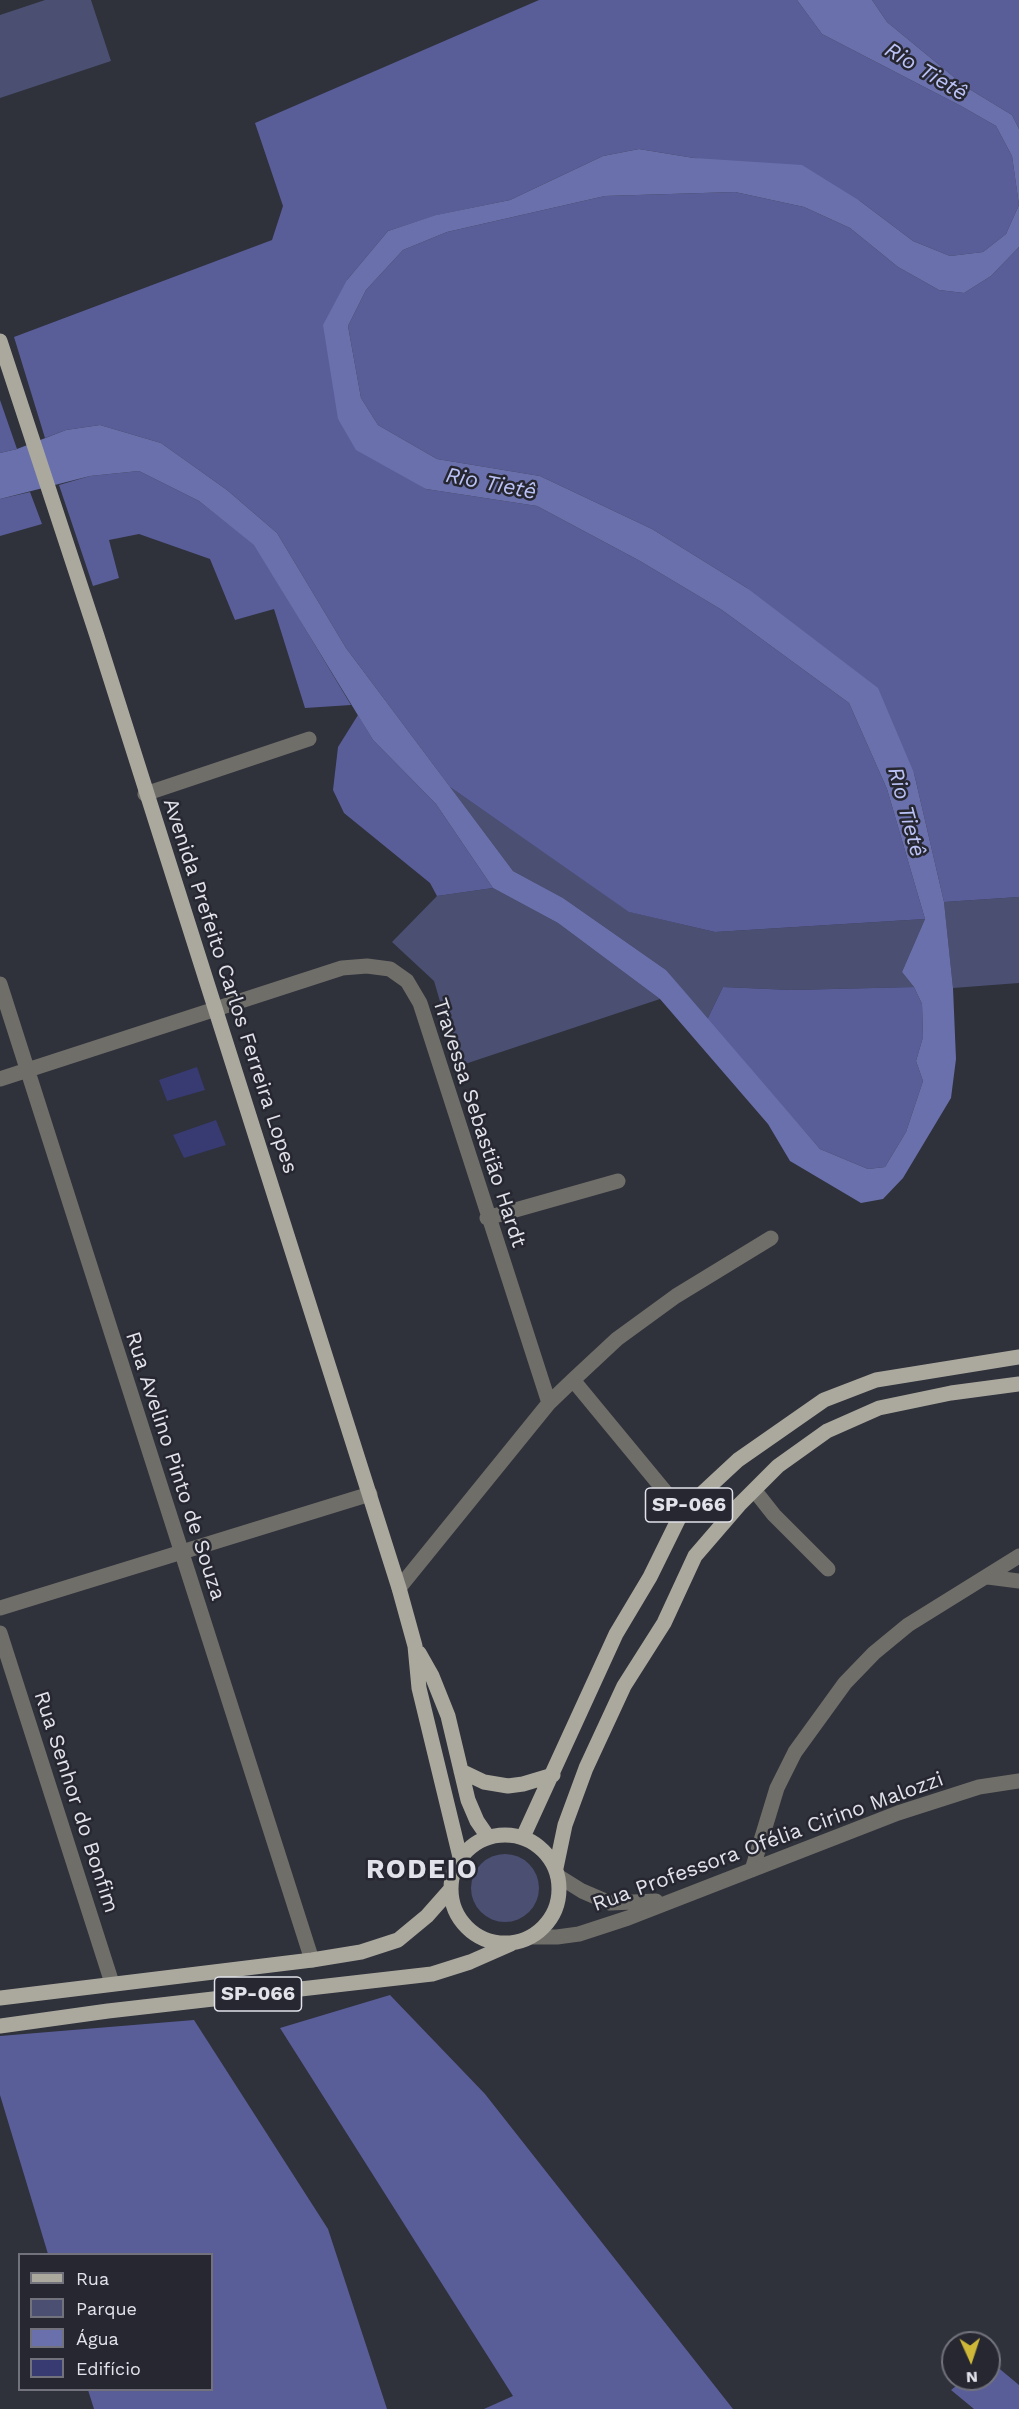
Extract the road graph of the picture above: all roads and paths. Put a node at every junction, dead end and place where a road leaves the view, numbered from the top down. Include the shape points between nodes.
1 (0, 341) edge
2 (309, 739) dead end
3 (146, 794) junction
4 (0, 984) edge
5 (216, 1008) junction
6 (27, 1070) junction
7 (0, 1079) edge
8 (618, 1180) dead end
9 (488, 1218) junction
10 (771, 1238) dead end
11 (1019, 1357) edge
12 (573, 1380) junction
13 (1019, 1384) edge
14 (549, 1403) junction
15 (754, 1491) junction
16 (370, 1494) junction
17 (682, 1512) junction
18 (180, 1551) junction
19 (1019, 1557) edge
20 (828, 1569) dead end
21 (988, 1577) junction
22 (1019, 1581) edge
23 (399, 1588) junction
24 (0, 1608) edge
25 (0, 1633) edge
26 (415, 1646) junction
27 (461, 1771) junction
28 (553, 1775) junction
29 (1019, 1781) edge
30 (488, 1837) junction
31 (523, 1838) junction
32 (460, 1857) junction
33 (752, 1870) junction
34 (557, 1872) junction
35 (450, 1890) junction
36 (676, 1899) junction
37 (532, 1937) junction
38 (511, 1944) junction
39 (312, 1960) junction
40 (112, 1983) junction
41 (0, 1998) edge
42 (0, 2026) edge

1 - 3 main road, Avenida Prefeito Carlos Ferreira Lopes
2 - 3 street
3 - 5 main road, Avenida Prefeito Carlos Ferreira Lopes
4 - 6 street, Rua Avelino Pinto de Souza
5 - 6 street, Travessa Sebastião Hardt
5 - 9 street, Travessa Sebastião Hardt via 342,968 390,969 407,981 420,1003
5 - 16 main road, Avenida Prefeito Carlos Ferreira Lopes
6 - 7 street, Travessa Sebastião Hardt
6 - 18 street, Rua Avelino Pinto de Souza
8 - 9 street
9 - 14 street, Travessa Sebastião Hardt
10 - 12 street via 676,1296 617,1339
11 - 17 main road, SP-066 via 876,1380 824,1400 738,1460
12 - 14 street
12 - 17 street
13 - 15 main road, SP-066 via 879,1408 827,1431 778,1466
14 - 23 street
15 - 20 street
15 - 34 main road, SP-066 via 695,1556 664,1623 624,1686 565,1825
16 - 18 street
16 - 23 main road, Avenida Prefeito Carlos Ferreira Lopes
17 - 28 main road, SP-066 via 616,1634
18 - 24 street
18 - 39 street, Rua Avelino Pinto de Souza
19 - 21 street
21 - 22 street
21 - 33 street via 908,1625 845,1683 795,1752 777,1788
23 - 26 main road, Avenida Prefeito Carlos Ferreira Lopes
25 - 40 street, Rua Senhor do Bonfim
26 - 27 main road, Avenida Prefeito Carlos Ferreira Lopes via 448,1716
26 - 32 main road, Avenida Prefeito Carlos Ferreira Lopes via 419,1688
27 - 28 main road via 484,1782 508,1786
27 - 30 main road, Avenida Prefeito Carlos Ferreira Lopes via 468,1800
28 - 31 main road, SP-066
29 - 33 street, Rua Professora Ofélia Cirino Malozzi via 979,1787 898,1813
30 - 31 main road via 501,1834
30 - 32 main road
31 - 34 main road via 543,1849
32 - 35 main road via 452,1873
33 - 36 street, Rua Professora Ofélia Cirino Malozzi
34 - 36 street via 582,1891 610,1903
34 - 37 main road via 560,1893 556,1911
35 - 38 main road via 453,1908 462,1924 476,1936
35 - 39 main road, SP-066 via 428,1916 398,1940 361,1952
36 - 37 street, Rua Professora Ofélia Cirino Malozzi via 579,1934
37 - 38 main road
38 - 42 main road, SP-066 via 432,1974
39 - 40 main road, SP-066
40 - 41 main road, SP-066

